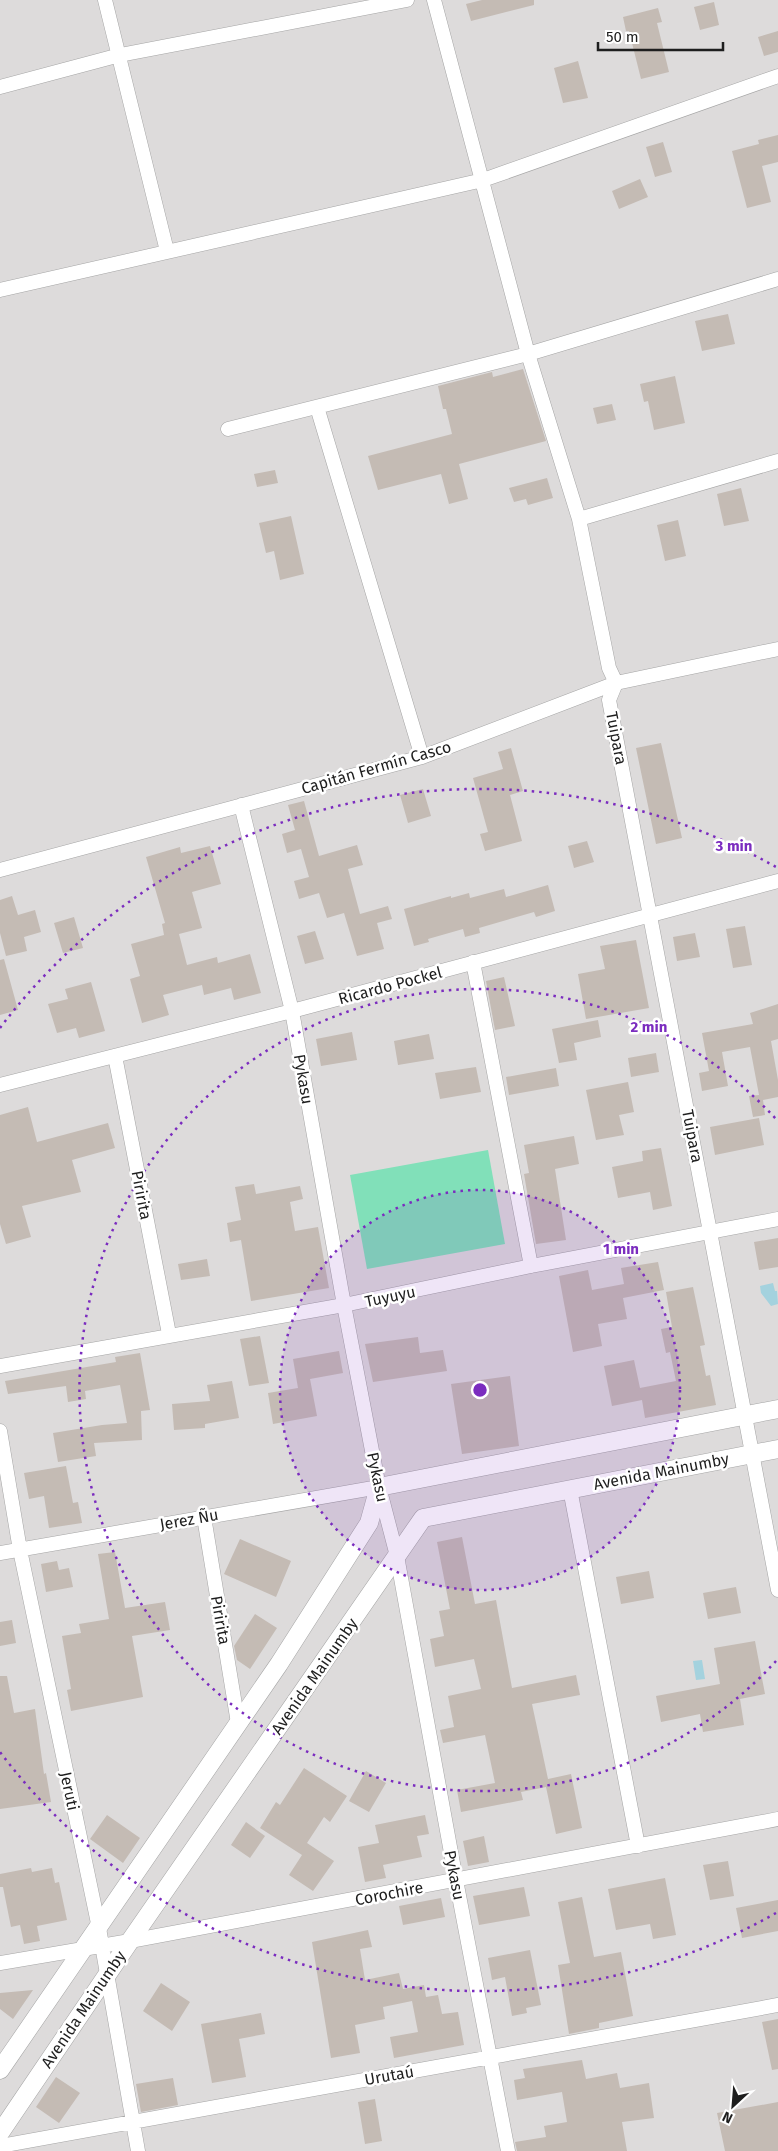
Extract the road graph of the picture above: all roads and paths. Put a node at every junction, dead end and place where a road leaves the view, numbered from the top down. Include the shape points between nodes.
1 (105, 0) edge
2 (407, 0) edge
3 (434, 0) edge
4 (120, 55) junction
5 (778, 76) edge
6 (0, 87) edge
7 (483, 180) junction
8 (167, 251) junction
9 (778, 279) edge
10 (0, 290) edge
11 (528, 354) junction
12 (317, 407) junction
13 (228, 429) dead end
14 (778, 461) edge
15 (579, 519) junction
16 (778, 649) edge
17 (616, 683) junction
18 (422, 757) junction
19 (242, 805) junction
20 (0, 870) edge
21 (778, 881) edge
22 (651, 915) junction
23 (473, 962) junction
24 (292, 1011) junction
25 (115, 1056) junction
26 (0, 1085) edge
27 (778, 1219) edge
28 (710, 1231) junction
29 (531, 1266) junction
30 (344, 1305) junction
31 (170, 1334) junction
32 (0, 1366) edge
33 (778, 1409) edge
34 (746, 1414) junction
35 (0, 1431) edge
36 (778, 1449) edge
37 (754, 1454) junction
38 (379, 1487) junction
39 (570, 1489) junction
40 (204, 1517) junction
41 (20, 1550) junction
42 (0, 1554) edge
43 (397, 1556) junction
44 (778, 1590) edge
45 (238, 1723) junction
46 (778, 1819) edge
47 (638, 1846) junction
48 (456, 1880) junction
49 (99, 1928) junction
50 (130, 1941) junction
51 (102, 1946) junction
52 (84, 1949) junction
53 (0, 1964) edge
54 (107, 1974) junction
55 (778, 2005) edge
56 (490, 2057) junction
57 (0, 2070) edge
58 (133, 2122) junction
59 (0, 2133) edge
60 (0, 2146) edge
61 (138, 2151) edge
62 (508, 2151) edge

1 - 4 street
2 - 4 street
3 - 7 street
4 - 6 street
4 - 8 street
5 - 7 street
7 - 8 street
7 - 11 street
8 - 10 street
9 - 11 street
11 - 12 street
11 - 15 street
12 - 13 street
12 - 18 street
14 - 15 street
15 - 17 street via 609,668
16 - 17 street, Capitán Fermín Casco
17 - 18 street, Capitán Fermín Casco
17 - 22 street, Tuipara via 610,700
18 - 19 street, Capitán Fermín Casco
19 - 20 street, Capitán Fermín Casco
19 - 24 street, Pykasu
21 - 22 street, Ricardo Pockel
22 - 23 street, Ricardo Pockel
22 - 28 street, Tuipara
23 - 24 street, Ricardo Pockel
23 - 29 street
24 - 25 street, Ricardo Pockel
24 - 30 street, Pykasu
25 - 26 street, Ricardo Pockel
25 - 31 street, Piririta
27 - 28 street, Tuyuyu
28 - 29 street, Tuyuyu
28 - 34 street, Tuipara
29 - 30 street, Tuyuyu
30 - 31 street, Tuyuyu
30 - 38 street, Pykasu
31 - 32 street, Tuyuyu
33 - 34 street
34 - 37 street, Tuipara
34 - 38 street
35 - 41 street, Jeruti
36 - 37 street, Avenida Mainumby
37 - 39 street, Avenida Mainumby
37 - 44 street, Tuipara
38 - 40 street, Jerez Ñu
38 - 43 street, Pykasu
38 - 45 street, Avenida Mainumby via 369,1523
39 - 43 street, Avenida Mainumby via 423,1518
39 - 47 street
40 - 41 street, Jerez Ñu
40 - 45 street, Piririta
41 - 42 street, Jerez Ñu
41 - 49 street, Jeruti
43 - 48 street, Pykasu
43 - 50 street, Avenida Mainumby
45 - 49 street, Avenida Mainumby
46 - 47 street, Corochire
47 - 48 street, Corochire
48 - 50 street, Corochire
48 - 56 street, Pykasu
49 - 51 street, Jeruti
49 - 52 street, Avenida Mainumby
50 - 51 street, Corochire
50 - 54 street, Avenida Mainumby
51 - 52 street, Corochire
51 - 54 street, Jeruti
52 - 53 street, Corochire
52 - 57 street, Avenida Mainumby
54 - 58 street, Jeruti
54 - 59 street, Avenida Mainumby
55 - 56 street, Urutaú
56 - 58 street, Urutaú
56 - 62 street, Pykasu
58 - 60 street, Urutaú
58 - 61 street, Jeruti

